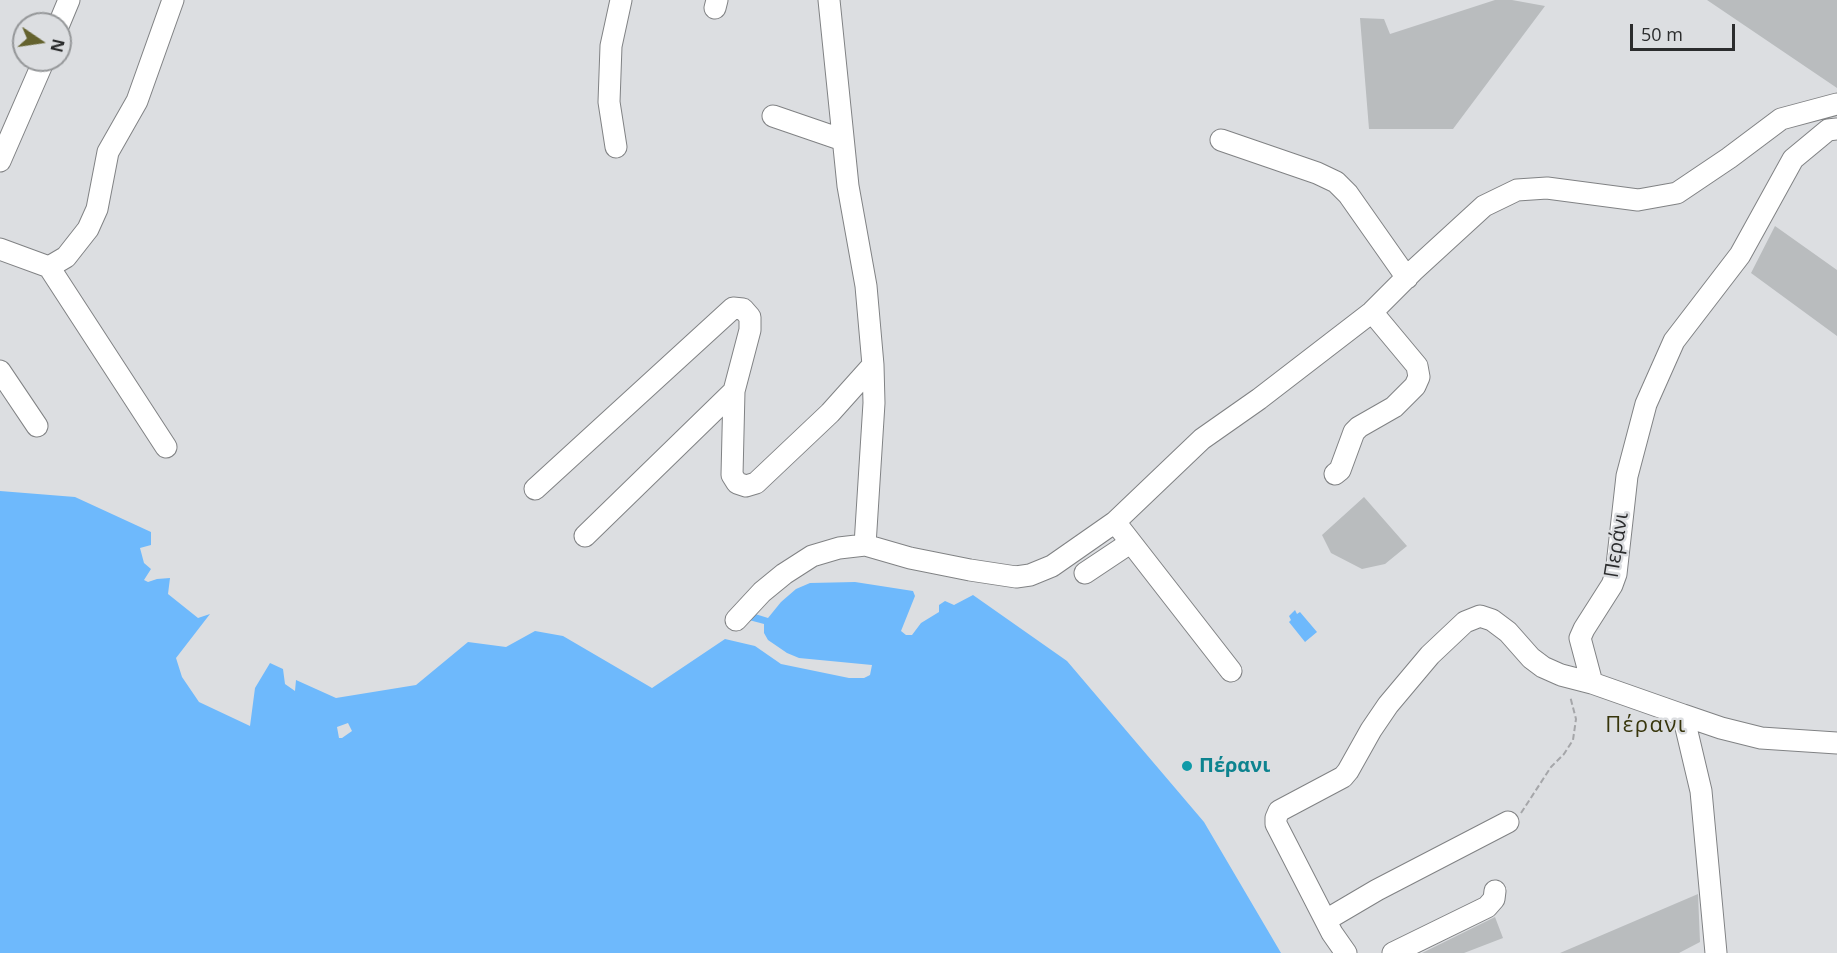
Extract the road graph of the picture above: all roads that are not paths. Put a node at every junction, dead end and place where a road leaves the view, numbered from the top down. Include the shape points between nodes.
1 (173, 0) edge
2 (621, 0) edge
3 (829, 0) edge
4 (39, 72) edge
5 (1837, 104) edge
6 (773, 116) dead end
7 (1837, 129) edge
8 (843, 140) junction
9 (1221, 140) dead end
10 (616, 147) dead end
11 (0, 161) edge
12 (0, 249) edge
13 (49, 267) junction
14 (1407, 278) junction
15 (1372, 312) junction
16 (873, 365) junction
17 (0, 371) edge
18 (734, 391) junction
19 (37, 426) dead end
20 (166, 447) dead end
21 (1335, 474) dead end
22 (535, 489) dead end
23 (1115, 522) junction
24 (585, 536) dead end
25 (1130, 543) junction
26 (865, 545) junction
27 (1085, 573) dead end
28 (736, 620) dead end
29 (1231, 671) dead end
30 (1592, 682) junction
31 (1683, 715) junction
32 (1837, 743) edge
33 (1509, 822) road end
34 (1495, 891) dead end
35 (1326, 920) junction
36 (1346, 953) edge
37 (1394, 953) edge
38 (1716, 953) edge

1 - 13 street via 138,101 108,152 97,208 88,230 66,257
2 - 10 street via 611,46 609,102
3 - 8 street
4 - 11 street
5 - 14 street via 1780,119 1677,193 1638,200 1547,188 1516,190 1484,206
6 - 8 street
7 - 30 street, Περάνι via 1828,130 1793,159 1740,255 1674,341 1658,374 1627,476 1616,574 1580,638
8 - 16 street via 866,286
9 - 14 street via 1336,182
12 - 13 street
13 - 20 street
14 - 15 street
15 - 21 street via 1417,366 1419,377 1394,407 1354,432
15 - 23 street via 1202,439
16 - 18 street via 830,413 756,483 746,486 737,483 732,475
16 - 26 street
17 - 19 street
18 - 22 street via 750,317 743,309 733,308
18 - 24 street
23 - 25 street
23 - 26 street via 1052,566 1016,577 910,558
25 - 27 street
25 - 29 street
26 - 28 street via 812,556 762,592
30 - 31 street
30 - 35 street via 1543,667 1492,620 1480,616 1465,622 1430,655 1388,705 1343,777 1279,811 1276,824
31 - 32 street via 1761,738
31 - 38 street via 1701,790
33 - 35 street
34 - 37 street via 1487,907
35 - 36 street

